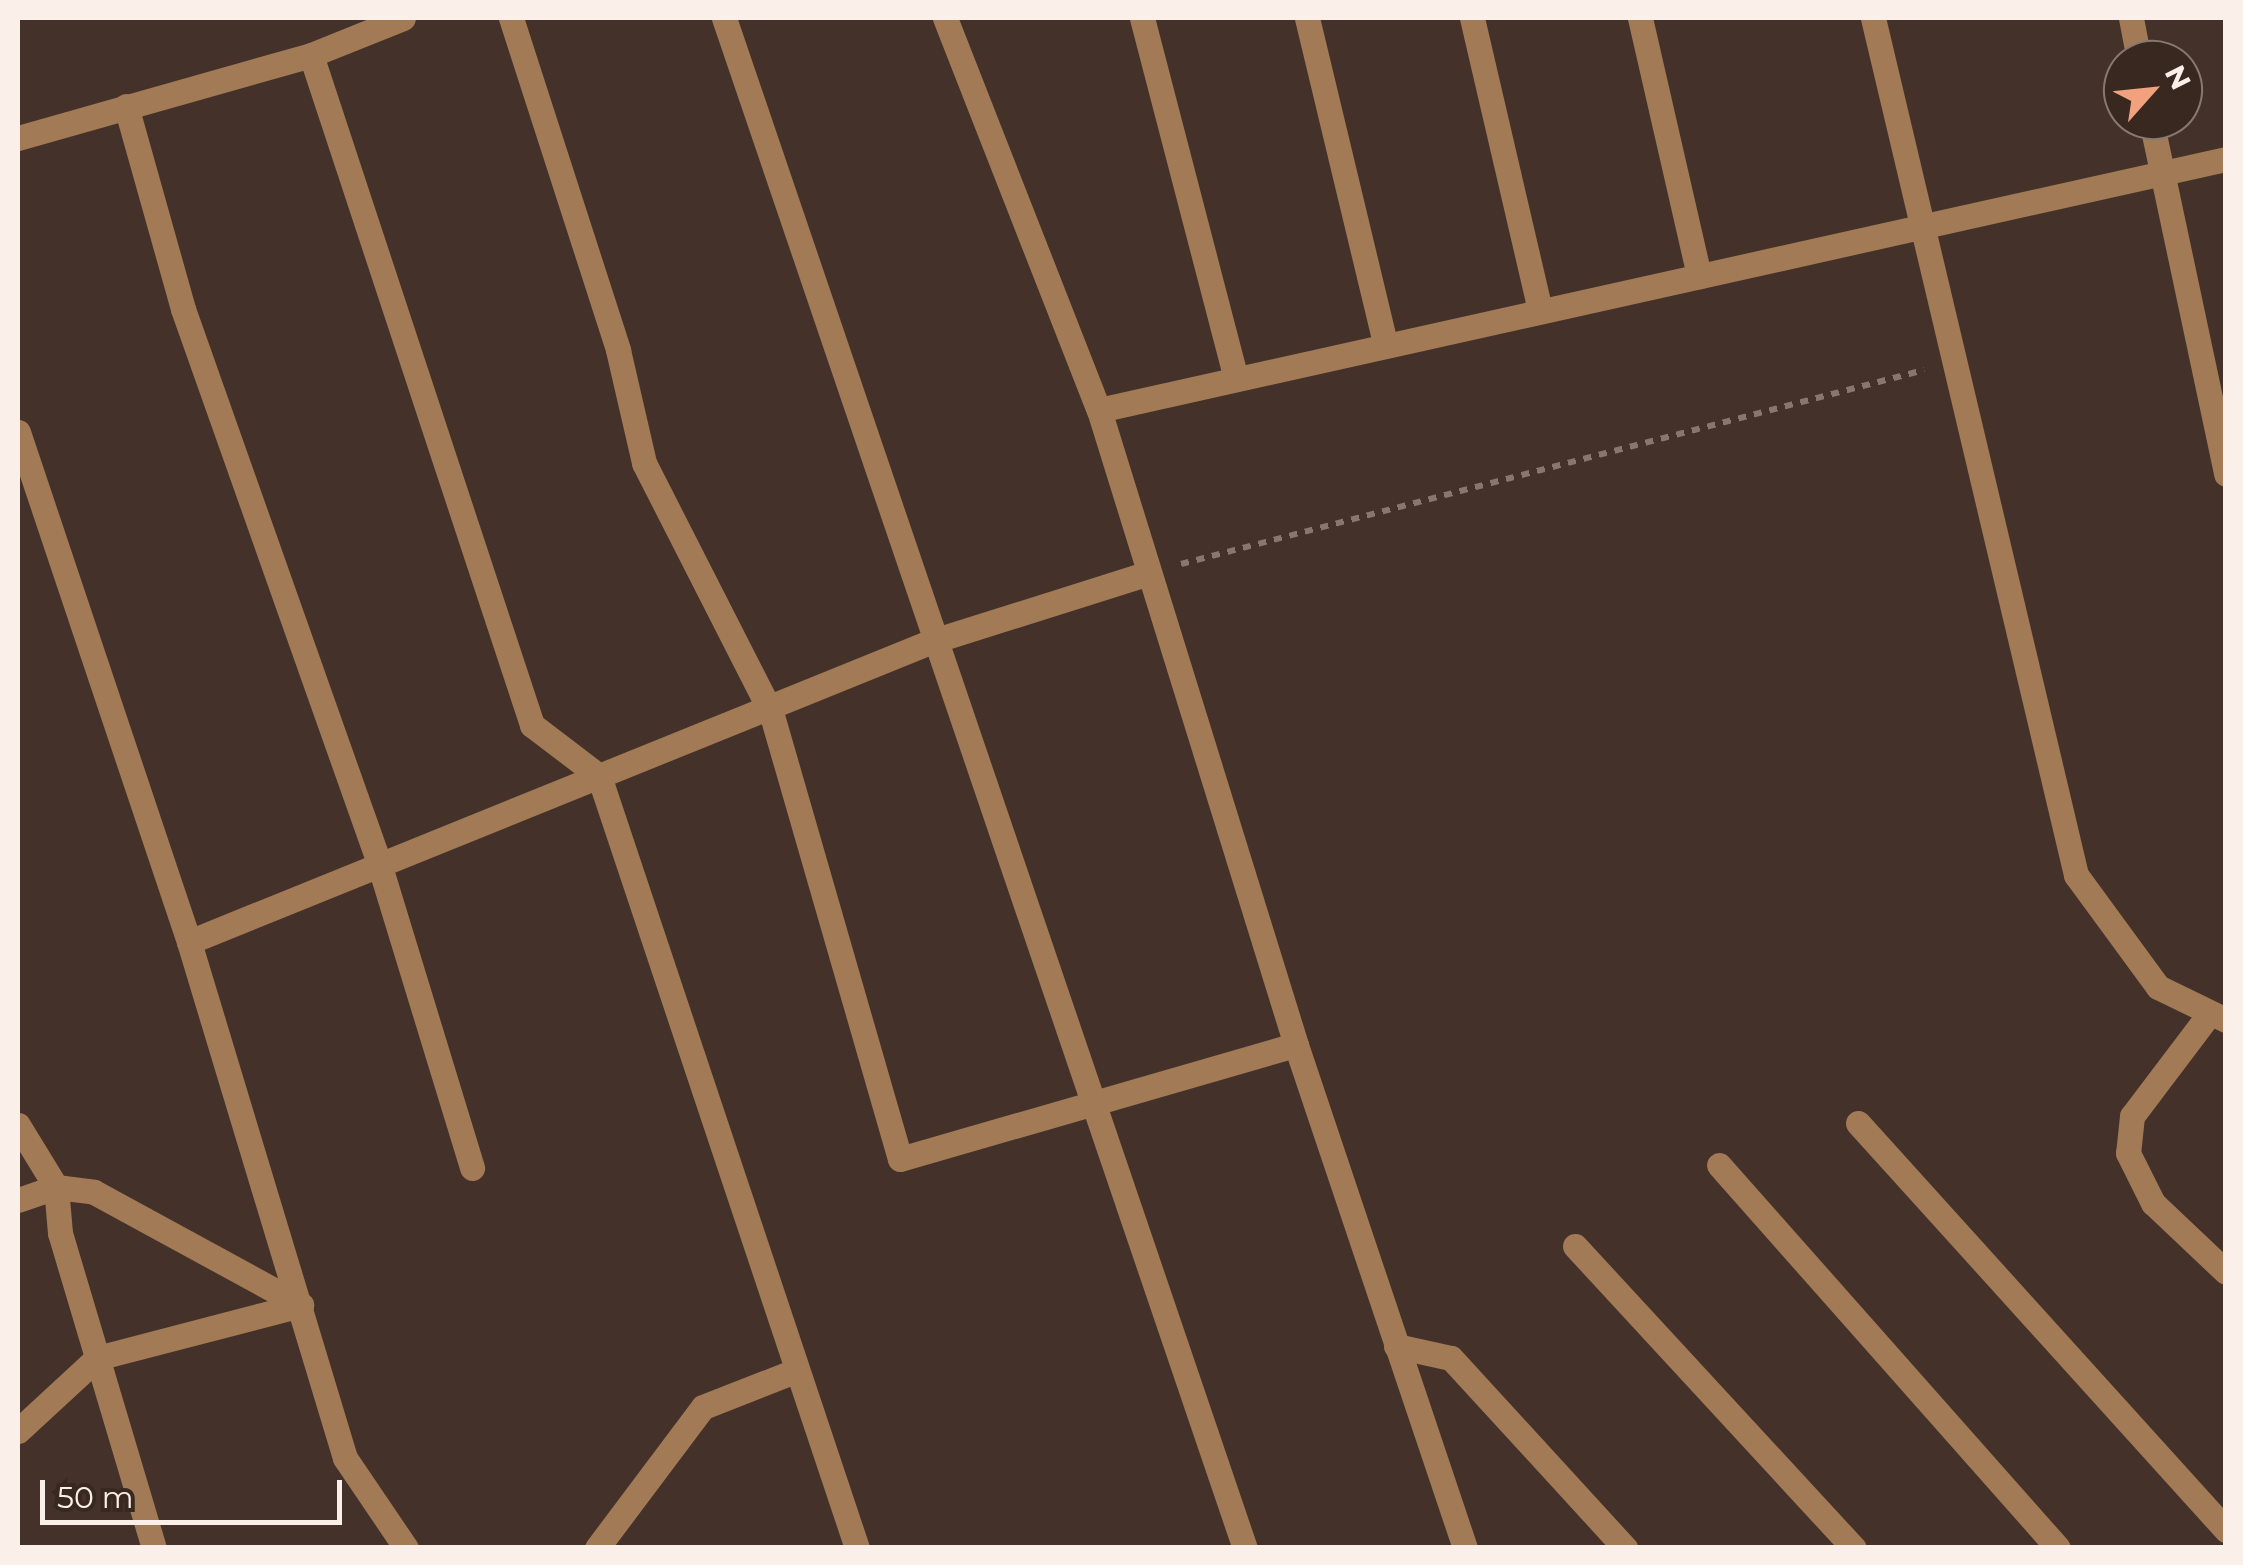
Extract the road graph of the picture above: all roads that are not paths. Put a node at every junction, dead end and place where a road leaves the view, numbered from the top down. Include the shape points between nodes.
1 (403, 18) edge
2 (511, 18) edge
3 (724, 18) edge
4 (946, 18) edge
5 (1142, 18) edge
6 (1308, 18) edge
7 (1472, 18) edge
8 (1640, 18) edge
9 (1873, 18) edge
10 (311, 55) junction
11 (126, 106) junction
12 (18, 138) edge
13 (2155, 140) edge
14 (2226, 159) edge
15 (2162, 173) junction
16 (1928, 225) junction
17 (1699, 276) junction
18 (1540, 311) junction
19 (1386, 346) junction
20 (1236, 379) junction
21 (1100, 410) junction
22 (18, 432) edge
23 (2226, 474) edge
24 (1146, 574) junction
25 (930, 642) junction
26 (772, 712) junction
27 (599, 776) junction
28 (378, 860) junction
29 (189, 942) junction
30 (2218, 1017) edge
31 (1296, 1045) junction
32 (1093, 1103) junction
33 (1858, 1123) dead end
34 (18, 1125) edge
35 (1719, 1165) dead end
36 (472, 1168) dead end
37 (56, 1187) junction
38 (18, 1200) edge
39 (1575, 1246) dead end
40 (2226, 1272) edge
41 (300, 1305) junction
42 (1396, 1346) junction
43 (97, 1358) junction
44 (795, 1370) junction
45 (18, 1431) edge
46 (2226, 1530) edge
47 (154, 1548) edge
48 (406, 1548) edge
49 (597, 1548) edge
50 (857, 1548) edge
51 (1245, 1548) edge
52 (1465, 1548) edge
53 (1626, 1548) edge
54 (1854, 1548) edge
55 (2058, 1548) edge

1 - 10 street
2 - 26 street via 618,350 644,463
3 - 25 street
4 - 21 street
5 - 20 street
6 - 19 street
7 - 18 street
8 - 17 street
9 - 16 street
10 - 11 street
10 - 27 street via 532,725
11 - 12 street
11 - 28 street via 183,309
13 - 15 street
14 - 15 street
15 - 16 street
15 - 23 street
16 - 17 street
16 - 30 street via 2076,875 2158,987
17 - 18 street
18 - 19 street
19 - 20 street
20 - 21 street
21 - 24 street
22 - 29 street
24 - 25 street
24 - 31 street
25 - 26 street
25 - 32 street
26 - 27 street
26 - 32 street via 900,1159
27 - 28 street
27 - 44 street
28 - 29 street
28 - 36 street
29 - 41 street
30 - 40 street via 2132,1116 2128,1153 2153,1203
31 - 32 street
31 - 42 street
32 - 51 street
33 - 46 street
34 - 37 street
35 - 55 street
37 - 38 street
37 - 41 street via 94,1192
37 - 43 street via 60,1232
39 - 54 street
41 - 43 street
41 - 48 street via 346,1458
42 - 52 street
42 - 53 street via 1451,1358
43 - 45 street
43 - 47 street
44 - 49 street via 702,1407
44 - 50 street

